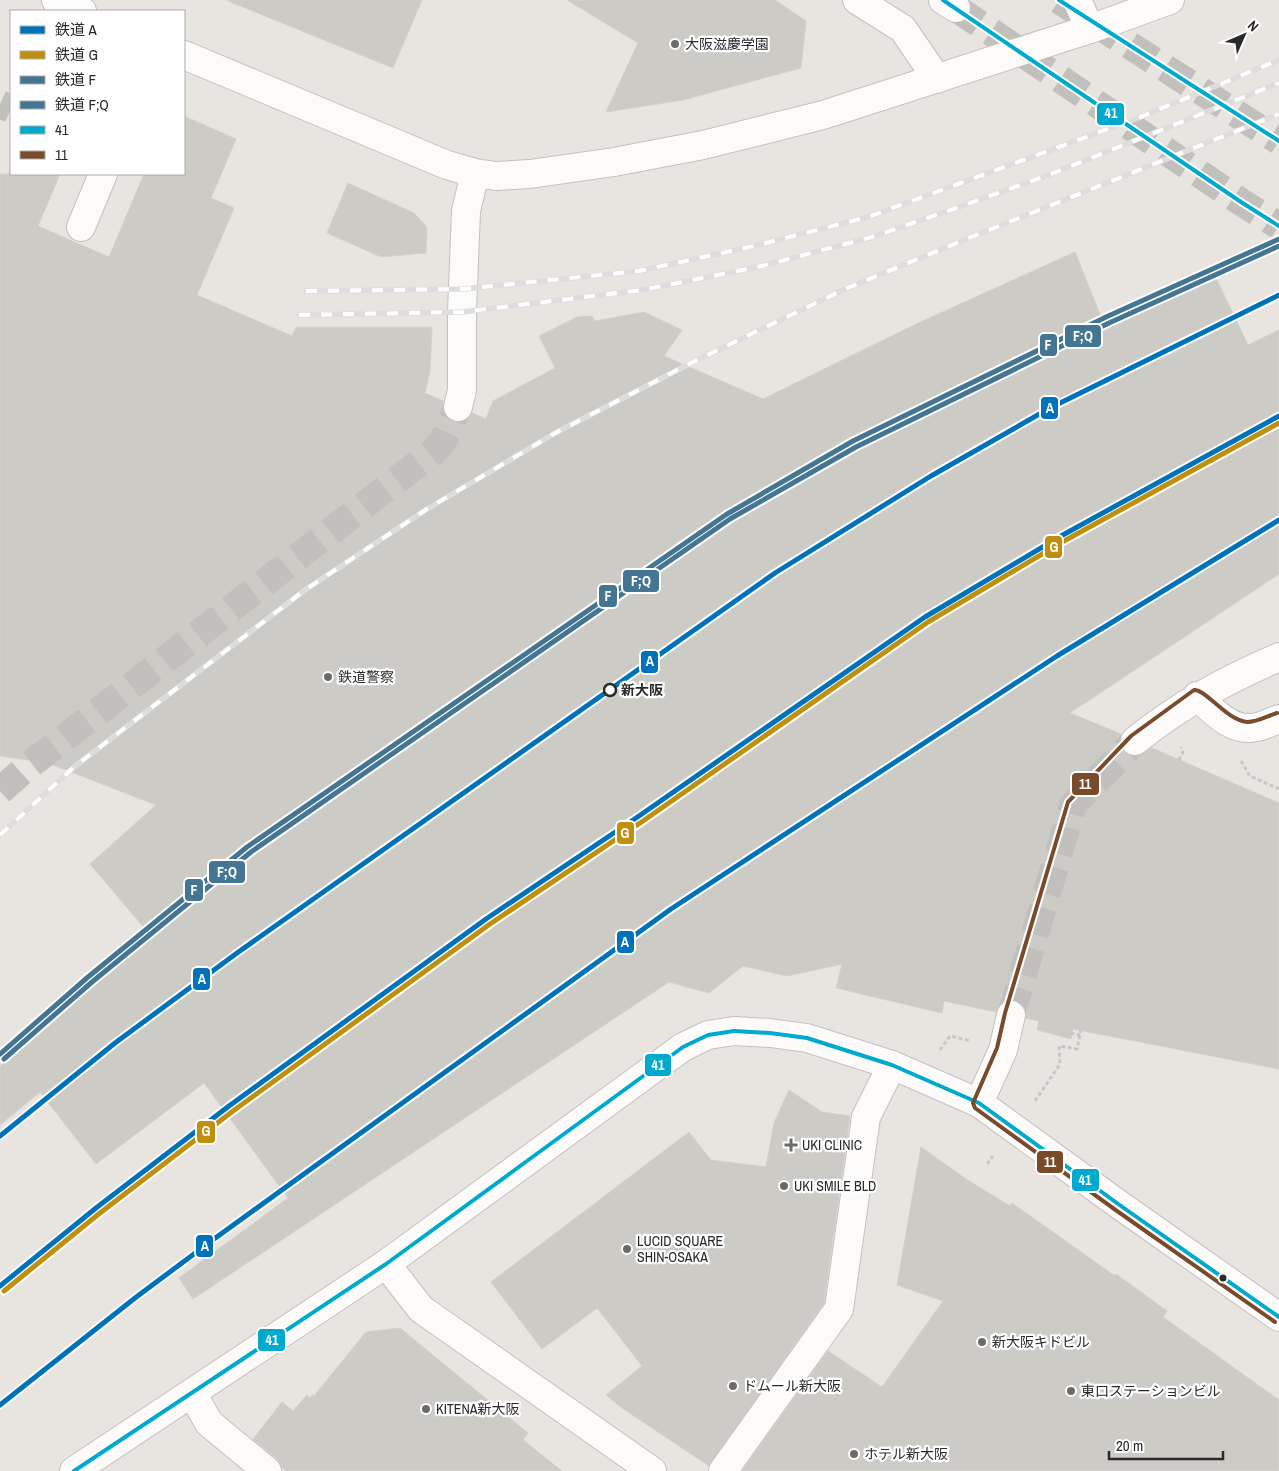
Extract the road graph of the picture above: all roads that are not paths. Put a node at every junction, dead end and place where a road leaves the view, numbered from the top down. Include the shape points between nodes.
1 (857, 0) edge
2 (1077, 0) edge
3 (1170, 0) edge
4 (1090, 29) junction
5 (185, 55) edge
6 (937, 79) junction
7 (475, 173) junction
8 (103, 175) edge
9 (81, 227) dead end
10 (458, 407) tunnel mouth
11 (1279, 656) edge
12 (1197, 696) junction
13 (1279, 719) edge
14 (1135, 741) tunnel mouth
15 (1011, 1015) tunnel mouth
16 (892, 1066) junction
17 (979, 1103) junction
18 (386, 1264) junction
19 (1279, 1317) edge
20 (192, 1394) junction
21 (74, 1471) edge
22 (268, 1471) edge
23 (652, 1471) edge
24 (723, 1471) edge

1 - 6 street via 903,29
2 - 4 street
3 - 4 street
4 - 6 street
5 - 7 street via 439,162
6 - 7 street via 822,115 703,145 530,174 496,176
7 - 10 street via 466,211 462,390
8 - 9 street
11 - 12 street
12 - 13 street via 1222,719 1237,726 1256,728
12 - 14 street
15 - 17 street via 1003,1050
16 - 17 street
16 - 18 street via 807,1038 734,1031 708,1035 682,1047
16 - 24 street via 866,1117 839,1309
17 - 19 street
18 - 20 street
18 - 23 street via 421,1309
20 - 21 street
20 - 22 street via 209,1422

